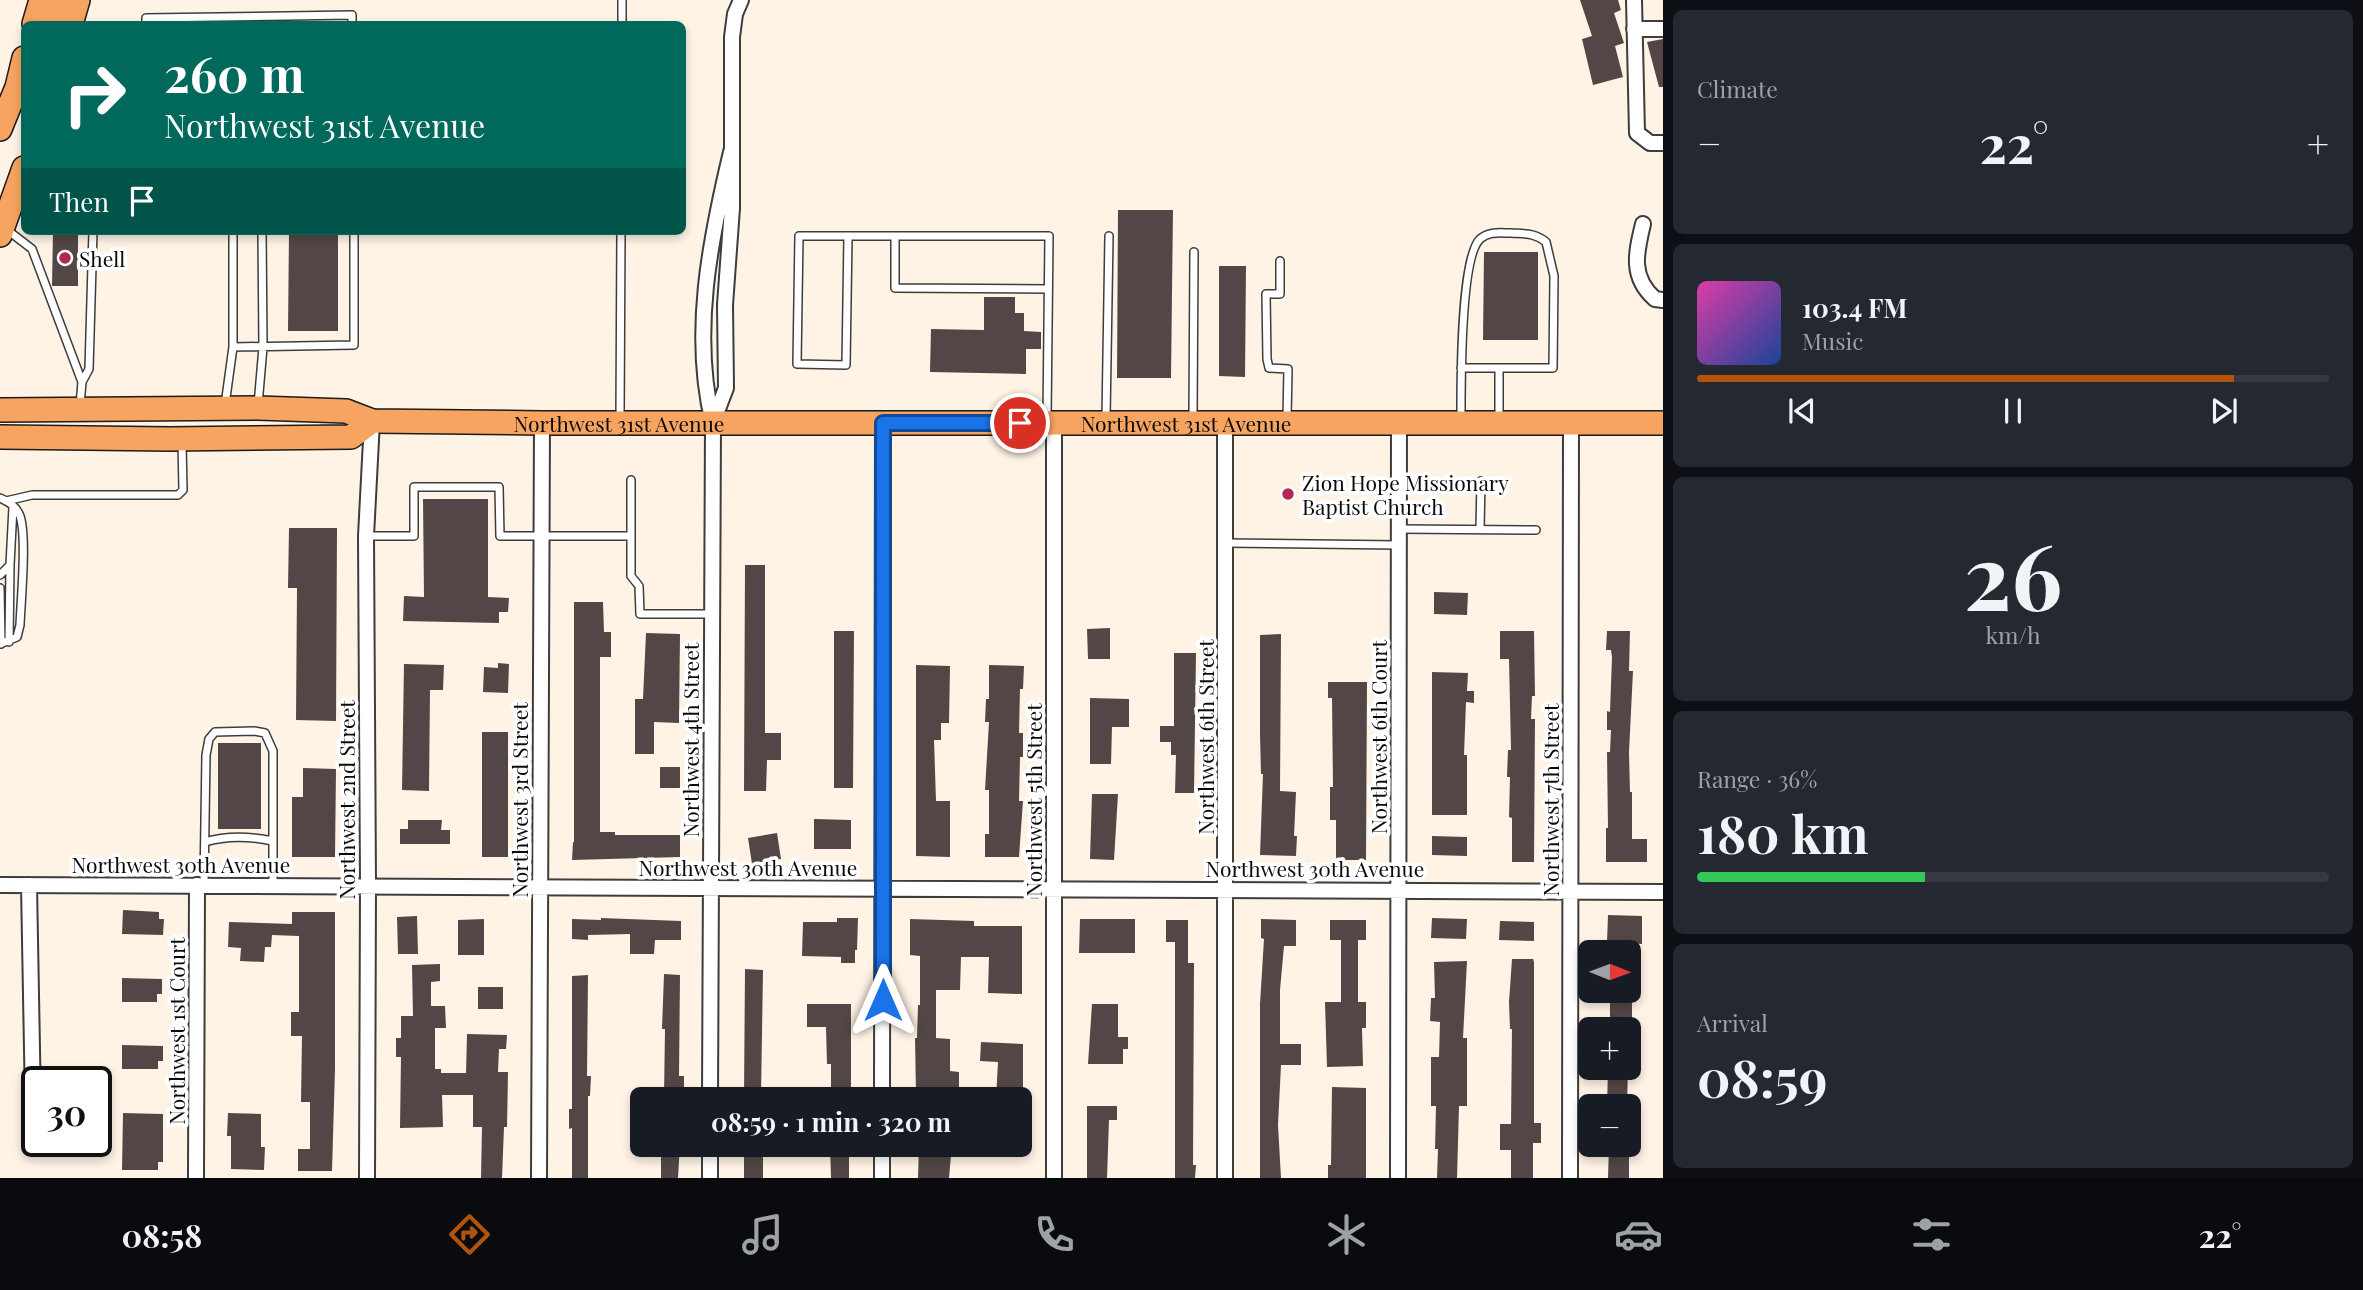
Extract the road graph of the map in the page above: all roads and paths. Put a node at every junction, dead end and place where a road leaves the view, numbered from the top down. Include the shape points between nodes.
1 (40, 0) edge
2 (58, 0) edge
3 (78, 0) edge
4 (622, 0) edge
5 (741, 0) edge
6 (1634, 0) edge
7 (35, 21) edge
8 (58, 21) edge
9 (72, 21) edge
10 (146, 21) edge
11 (352, 21) edge
12 (622, 21) edge
13 (1634, 29) junction
14 (1663, 29) edge
15 (21, 70) edge
16 (0, 129) edge
17 (1663, 143) edge
18 (731, 152) junction
19 (21, 177) edge
20 (1643, 224) dead end
21 (1, 231) edge
22 (93, 235) edge
23 (233, 235) edge
24 (262, 235) edge
25 (354, 235) edge
26 (621, 235) edge
27 (848, 236) junction
28 (895, 236) junction
29 (1109, 236) dead end
30 (1194, 252) dead end
31 (1280, 261) dead end
32 (1048, 289) junction
33 (1663, 300) edge
34 (233, 347) junction
35 (263, 347) junction
36 (1499, 368) junction
37 (1461, 369) junction
38 (82, 382) junction
39 (225, 408) junction
40 (258, 408) junction
41 (79, 409) junction
42 (0, 410) edge
43 (372, 421) junction
44 (1225, 422) junction
45 (1399, 422) junction
46 (1461, 422) junction
47 (542, 423) junction
48 (620, 423) junction
49 (713, 423) junction
50 (883, 423) junction
51 (1051, 423) junction
52 (1107, 423) junction
53 (1193, 423) junction
54 (1287, 423) junction
55 (1499, 423) junction
56 (1571, 423) junction
57 (1663, 424) edge
58 (0, 437) edge
59 (182, 439) junction
60 (631, 480) dead end
61 (1481, 481) dead end
62 (6, 501) edge
63 (1399, 529) junction
64 (1480, 529) junction
65 (1536, 530) dead end
66 (541, 535) junction
67 (366, 536) junction
68 (631, 536) junction
69 (1225, 542) junction
70 (1399, 545) junction
71 (10, 565) junction
72 (0, 575) edge
73 (0, 588) edge
74 (712, 614) junction
75 (3, 643) edge
76 (273, 841) junction
77 (205, 842) junction
78 (0, 885) edge
79 (29, 885) junction
80 (201, 885) junction
81 (273, 885) junction
82 (368, 886) junction
83 (539, 886) junction
84 (711, 887) junction
85 (1054, 887) junction
86 (883, 888) junction
87 (1226, 889) junction
88 (1399, 890) junction
89 (1571, 891) junction
90 (1663, 892) edge
91 (32, 1066) edge
92 (710, 1087) edge
93 (882, 1087) edge
94 (710, 1157) edge
95 (882, 1157) edge
96 (196, 1178) edge
97 (367, 1178) edge
98 (539, 1178) edge
99 (710, 1178) edge
100 (882, 1178) edge
101 (1054, 1178) edge
102 (1225, 1178) edge
103 (1398, 1178) edge
104 (1570, 1178) edge

1 - 7 main road
2 - 8 main road
3 - 9 main road
4 - 12 lane
5 - 18 street via 733,26
6 - 13 street
10 - 11 lane via 352,15
13 - 14 street
13 - 17 street via 1637,133 1650,143
15 - 16 main road
18 - 49 street via 726,388
18 - 49 street via 705,286 704,388
19 - 21 main road
20 - 33 street via 1637,275 1644,290
21 - 38 lane via 32,249
22 - 38 lane via 89,369
23 - 34 lane
24 - 35 lane
25 - 35 lane via 354,345
26 - 48 lane
27 - 27 lane via 799,236 797,364 846,365
27 - 28 lane
28 - 32 lane via 895,288
28 - 32 lane via 1049,236
29 - 52 lane
30 - 53 lane
31 - 54 lane via 1280,294 1266,294 1267,359 1269,368 1288,369
32 - 51 lane
34 - 35 lane
34 - 39 lane
35 - 40 lane
36 - 37 lane
36 - 37 lane via 1553,368 1554,276 1546,242 1536,234 1492,232 1479,240 1469,261
36 - 55 lane
37 - 46 lane
38 - 41 lane
39 - 40 main road, Northwest 31st Avenue
39 - 41 main road, Northwest 31st Avenue
40 - 43 main road, Northwest 31st Avenue via 346,411
41 - 42 main road, Northwest 31st Avenue
43 - 47 main road, Northwest 31st Avenue
43 - 59 main road, Northwest 31st Avenue via 351,437
43 - 67 street, Northwest 2nd Street
44 - 53 main road, Northwest 31st Avenue
44 - 54 main road, Northwest 31st Avenue
44 - 69 street, Northwest 6th Street
45 - 46 main road, Northwest 31st Avenue
45 - 54 main road, Northwest 31st Avenue
45 - 63 street, Northwest 6th Court
46 - 55 main road, Northwest 31st Avenue
47 - 48 main road, Northwest 31st Avenue
47 - 66 street, Northwest 3rd Street
48 - 49 main road, Northwest 31st Avenue
49 - 50 main road, Northwest 31st Avenue
49 - 74 street, Northwest 4th Street
50 - 51 main road, Northwest 31st Avenue
50 - 86 street
51 - 52 main road, Northwest 31st Avenue
51 - 85 street, Northwest 5th Street
52 - 53 main road, Northwest 31st Avenue
55 - 56 main road, Northwest 31st Avenue
56 - 57 main road, Northwest 31st Avenue
56 - 89 street, Northwest 7th Street
58 - 59 main road, Northwest 31st Avenue
59 - 62 lane via 183,489 177,495 32,495
60 - 68 lane
61 - 64 lane
62 - 71 lane
62 - 75 lane via 19,515 23,533 20,625 17,637
63 - 64 lane
63 - 70 street, Northwest 6th Court
64 - 65 lane
66 - 67 lane via 500,536 499,487 414,487 414,536
66 - 68 lane
66 - 83 street, Northwest 3rd Street
67 - 82 street, Northwest 2nd Street
68 - 74 lane via 631,576 639,586 640,614
69 - 70 lane
69 - 87 street, Northwest 6th Street
70 - 88 street, Northwest 6th Court
71 - 72 lane
71 - 75 lane
73 - 75 lane
74 - 84 street, Northwest 4th Street
76 - 77 lane via 245,836
76 - 77 lane via 270,741 265,733 228,731 215,732 209,739
76 - 81 lane
77 - 80 lane
78 - 79 street, Northwest 30th Avenue
79 - 80 street, Northwest 30th Avenue
79 - 91 street
80 - 81 street, Northwest 30th Avenue
80 - 96 street, Northwest 1st Court
81 - 82 street, Northwest 30th Avenue
82 - 83 street, Northwest 30th Avenue
82 - 97 street, Northwest 2nd Street
83 - 84 street, Northwest 30th Avenue
83 - 98 street, Northwest 3rd Street
84 - 86 street, Northwest 30th Avenue
84 - 92 street, Northwest 4th Street
85 - 86 street, Northwest 30th Avenue
85 - 87 street, Northwest 30th Avenue
85 - 101 street, Northwest 5th Street
86 - 93 street
87 - 88 street, Northwest 30th Avenue
87 - 102 street, Northwest 6th Street
88 - 89 street, Northwest 30th Avenue
88 - 103 street, Northwest 6th Court
89 - 90 street, Northwest 30th Avenue
89 - 104 street, Northwest 7th Street
94 - 99 street
95 - 100 street

